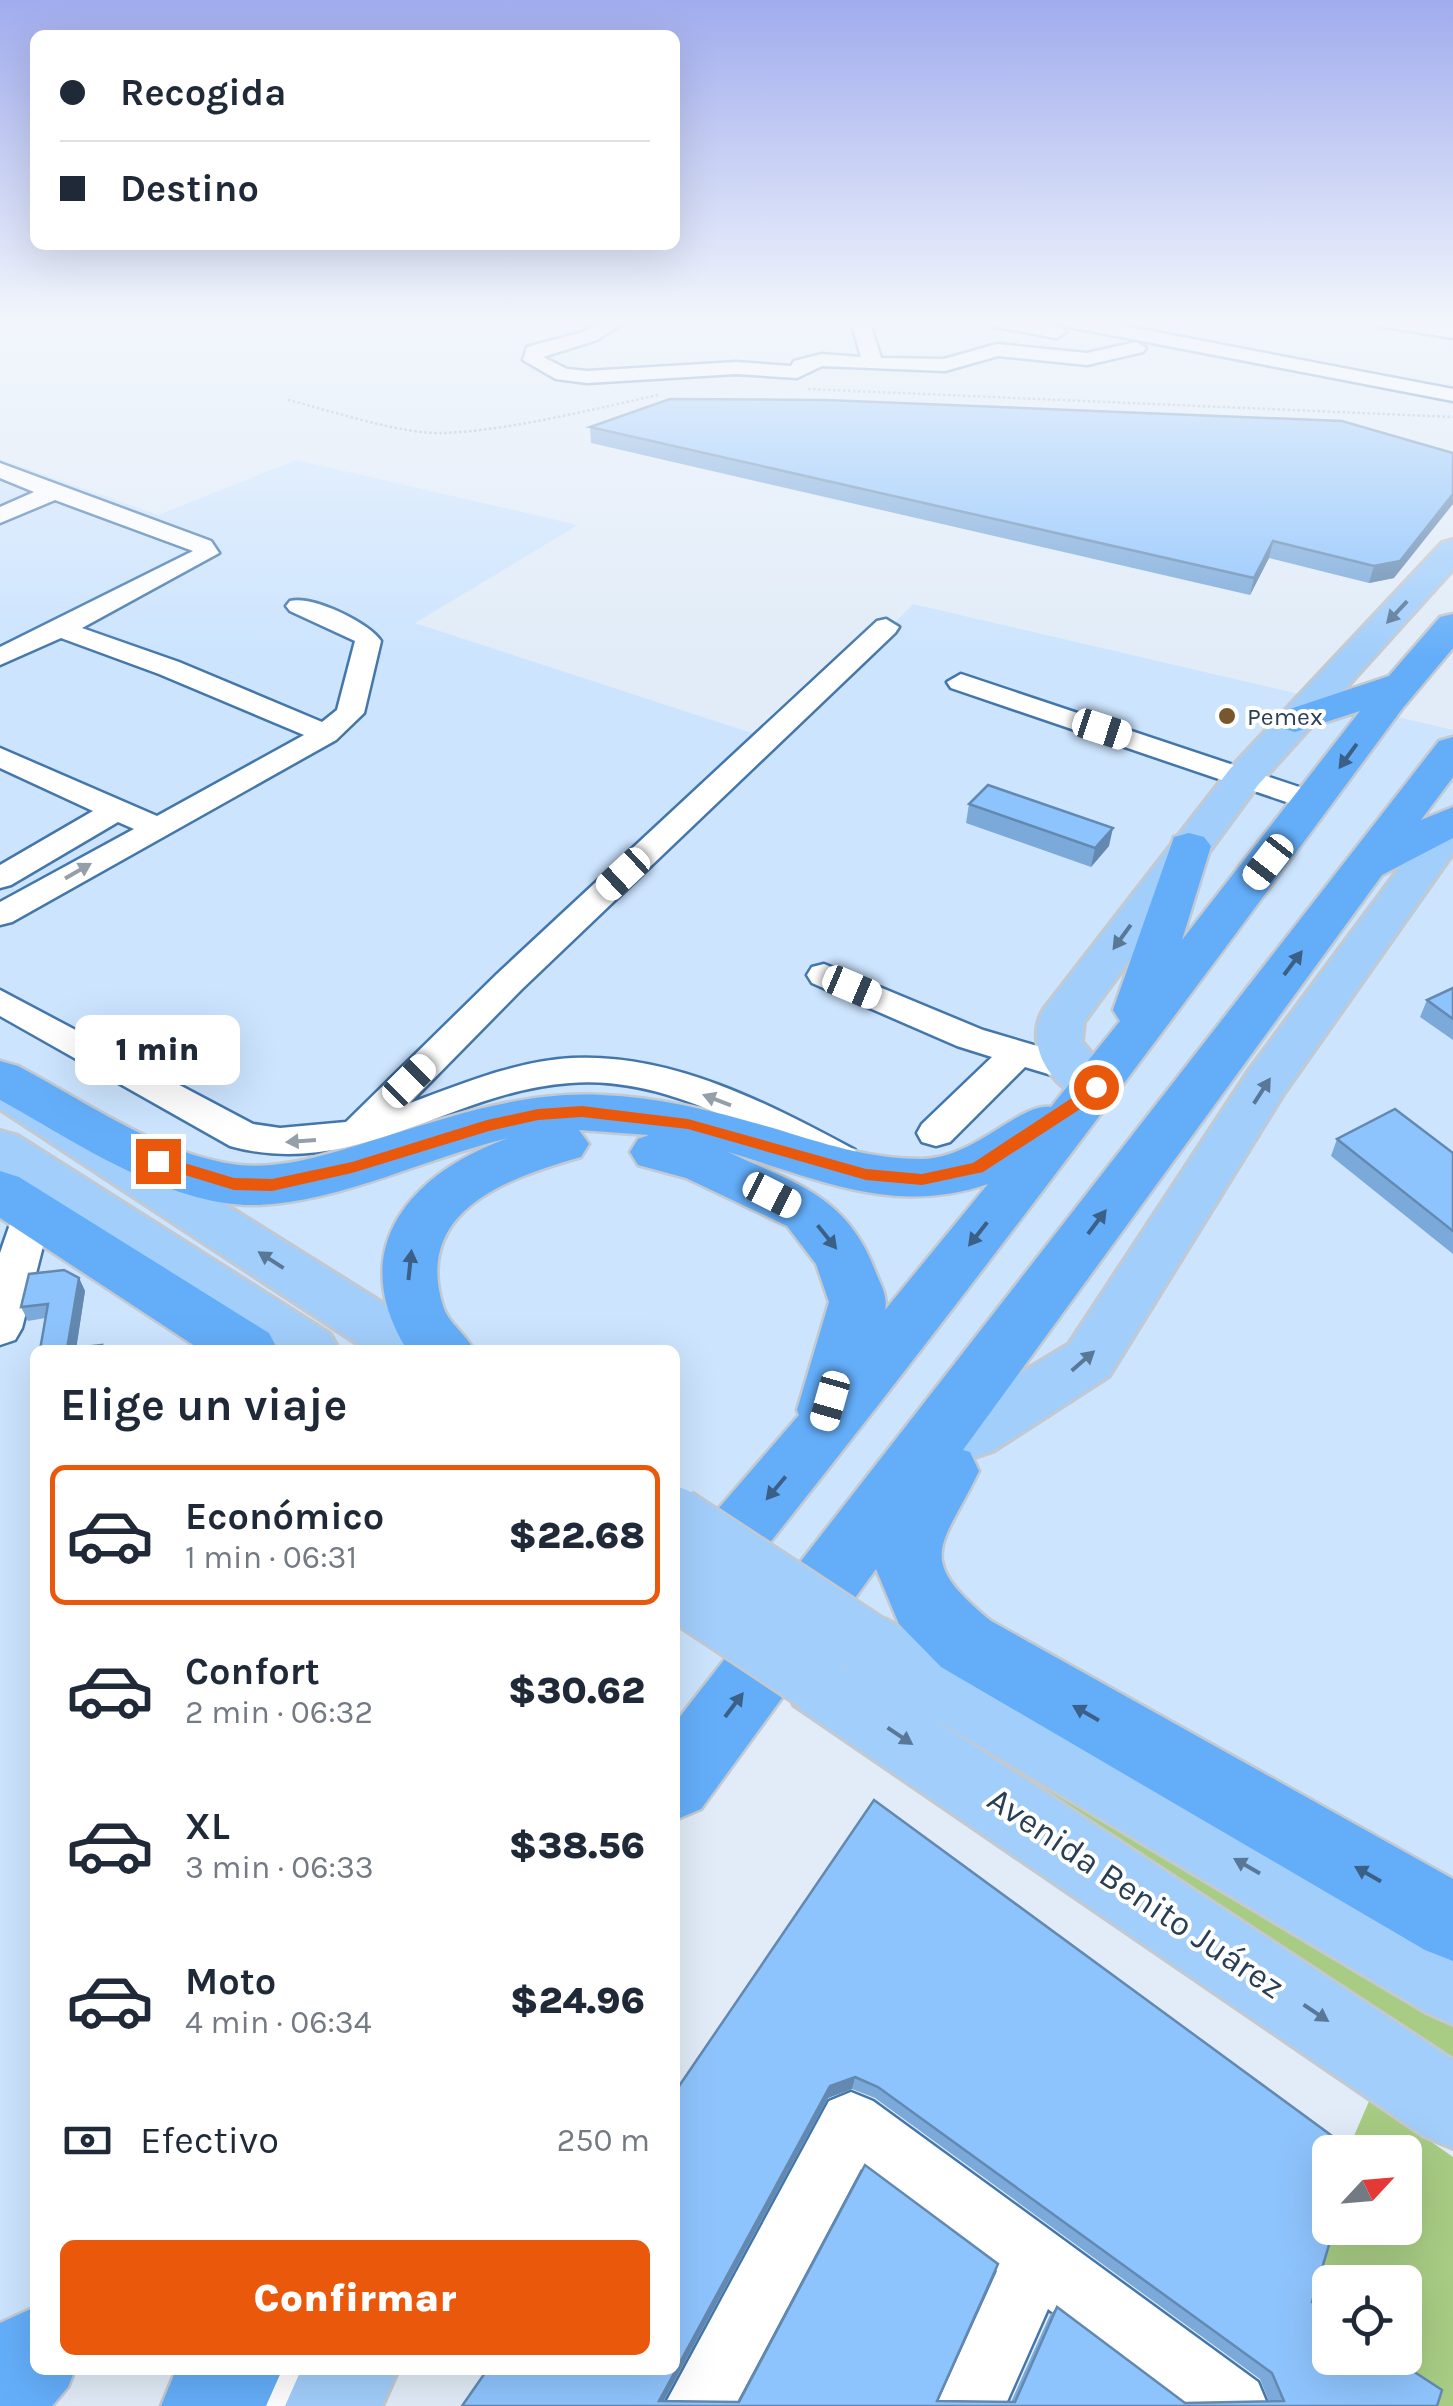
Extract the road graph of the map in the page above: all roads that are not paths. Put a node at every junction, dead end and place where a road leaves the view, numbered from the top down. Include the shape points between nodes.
1 (0, 470) edge
2 (54, 492) junction
3 (0, 516) edge
4 (1453, 550) edge
5 (299, 606) dead end
6 (1453, 625) edge
7 (886, 626) dead end
8 (60, 629) junction
9 (0, 656) edge
10 (960, 682) dead end
11 (1403, 684) junction
12 (1296, 720) junction
13 (326, 734) junction
14 (1453, 749) edge
15 (0, 757) edge
16 (1244, 777) junction
17 (1315, 802) junction
18 (118, 809) junction
19 (1453, 822) edge
20 (155, 827) junction
21 (1189, 846) junction
22 (1362, 872) junction
23 (0, 878) edge
24 (0, 916) edge
25 (824, 975) dead end
26 (0, 1001) edge
27 (1127, 1043) junction
28 (1016, 1054) junction
29 (0, 1078) edge
30 (0, 1086) edge
31 (1084, 1086) junction
32 (359, 1130) junction
33 (936, 1133) dead end
34 (0, 1150) edge
35 (866, 1174) junction
36 (11, 1211) edge
37 (1064, 1266) junction
38 (0, 1328) edge
39 (235, 1345) edge
40 (302, 1345) edge
41 (404, 1345) edge
42 (438, 1345) edge
43 (972, 1433) junction
44 (821, 1434) junction
45 (680, 1522) edge
46 (680, 1589) edge
47 (680, 1602) edge
48 (841, 1662) junction
49 (680, 1776) edge
50 (1453, 1922) edge
51 (1453, 1985) edge
52 (1453, 2107) edge
53 (1037, 2260) junction
54 (30, 2360) edge
55 (231, 2375) edge
56 (263, 2375) edge
57 (350, 2375) edge
58 (0, 2394) edge
59 (208, 2406) edge
60 (296, 2406) edge
61 (330, 2406) edge
62 (698, 2406) edge
63 (970, 2406) edge
64 (1234, 2406) edge

1 - 2 street
2 - 3 street
2 - 8 street via 207,553
4 -> 12 main road
5 - 13 street via 368,640 350,713
6 - 11 highway
7 - 32 street
8 - 9 street
8 - 13 street
10 - 16 street
11 - 12 highway
11 -> 17 highway
12 - 16 main road
13 - 20 street
14 - 22 highway
15 - 18 street
16 - 17 street
16 - 21 main road
17 - 27 highway
18 - 20 street
18 - 23 street
19 - 22 highway
43 -> 19 main road via 1089,1360 1268,1082
24 -> 20 street
21 - 27 highway
21 -> 31 main road via 1061,1020 1058,1042
37 -> 22 highway
25 - 28 street
32 -> 26 street via 270,1143 244,1136
27 - 31 highway
28 - 31 street
28 - 33 street
29 - 35 highway via 158,1161 234,1184 272,1185 487,1126 582,1112 688,1124
41 -> 30 main road
31 - 35 highway via 977,1168 922,1180
31 -> 44 highway
35 -> 32 street via 723,1102 656,1080 585,1071 534,1075
34 - 40 main road
36 - 38 street
36 - 39 highway
37 - 43 highway via 1055,1311
49 -> 37 highway
42 -> 44 highway via 425,1334 409,1292 408,1259 422,1224 448,1194 498,1161 546,1146 593,1141 700,1162 807,1212 842,1257 858,1302
50 -> 43 highway via 944,1627 912,1585 910,1533
44 -> 47 highway
45 - 48 main road, bridge
46 - 48 main road, bridge
51 -> 48 main road
48 -> 52 main road, Avenida Benito Juárez
53 - 62 street via 851,2122
53 - 63 street
53 - 64 street
54 - 58 highway
55 - 59 highway
56 - 60 street
57 - 61 main road

